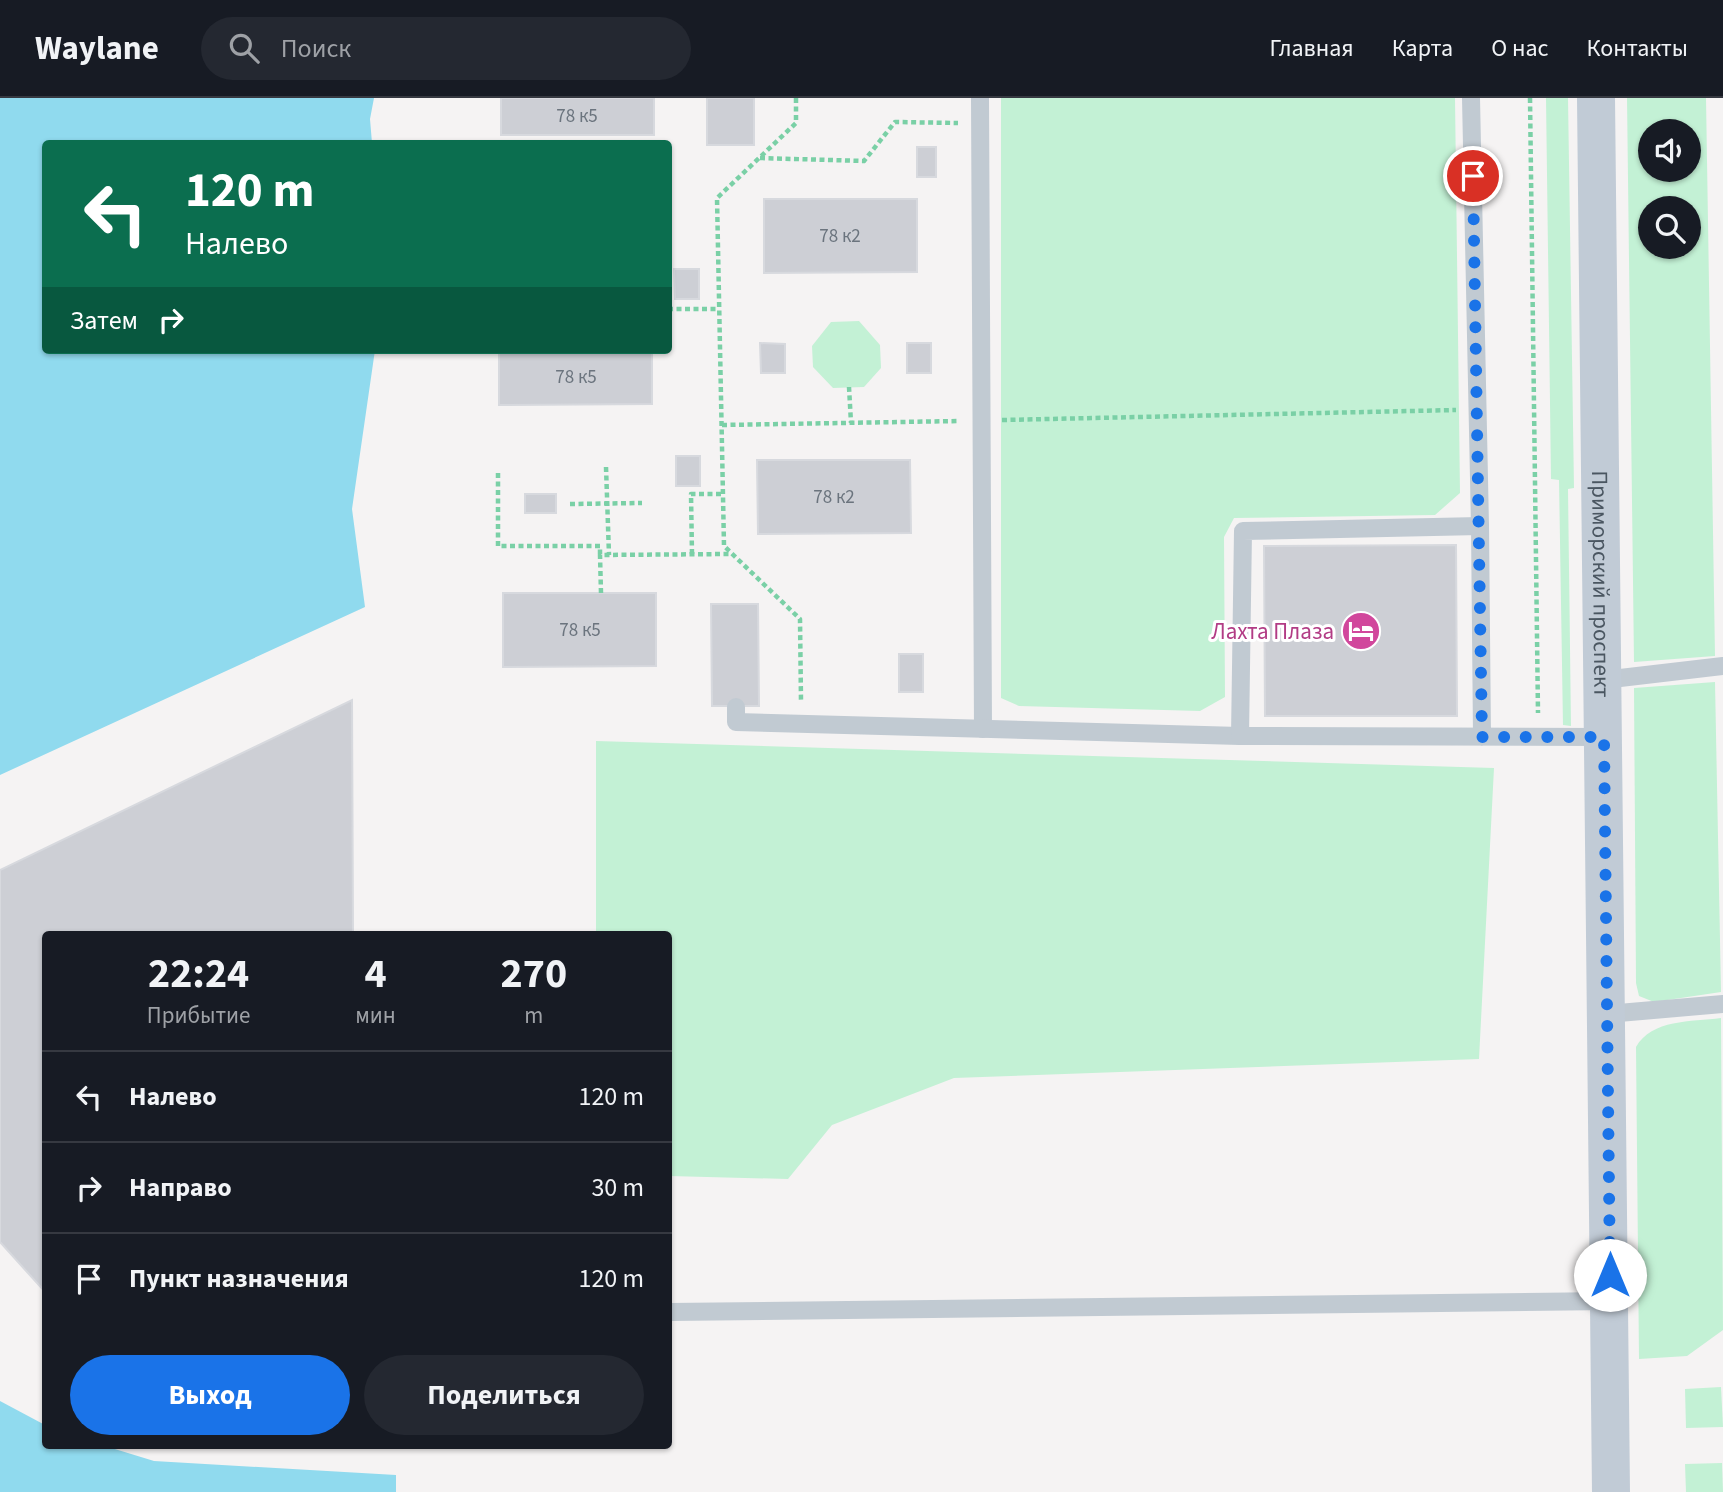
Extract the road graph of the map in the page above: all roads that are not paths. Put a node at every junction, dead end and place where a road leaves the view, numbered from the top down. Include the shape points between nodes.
1 (980, 98) edge
2 (1471, 98) edge
3 (1596, 98) edge
4 (1480, 527) junction
5 (1723, 666) edge
6 (1603, 680) junction
7 (736, 707) dead end
8 (983, 729) junction
9 (1240, 736) junction
10 (1482, 737) junction
11 (1604, 737) junction
12 (1723, 1004) edge
13 (1607, 1014) junction
14 (1611, 1301) junction
15 (672, 1312) edge
16 (1611, 1492) edge

1 - 8 lane
2 - 4 lane
3 - 6 street, Приморский проспект
4 - 9 lane via 1243,531
4 - 10 lane
5 - 6 lane
6 - 11 street, Приморский проспект
7 - 8 lane via 736,722
8 - 9 lane
9 - 10 lane
10 - 11 lane
11 - 13 street, Приморский проспект
12 - 13 lane
13 - 14 street, Приморский проспект
14 - 15 lane
14 - 16 street, Приморский проспект

